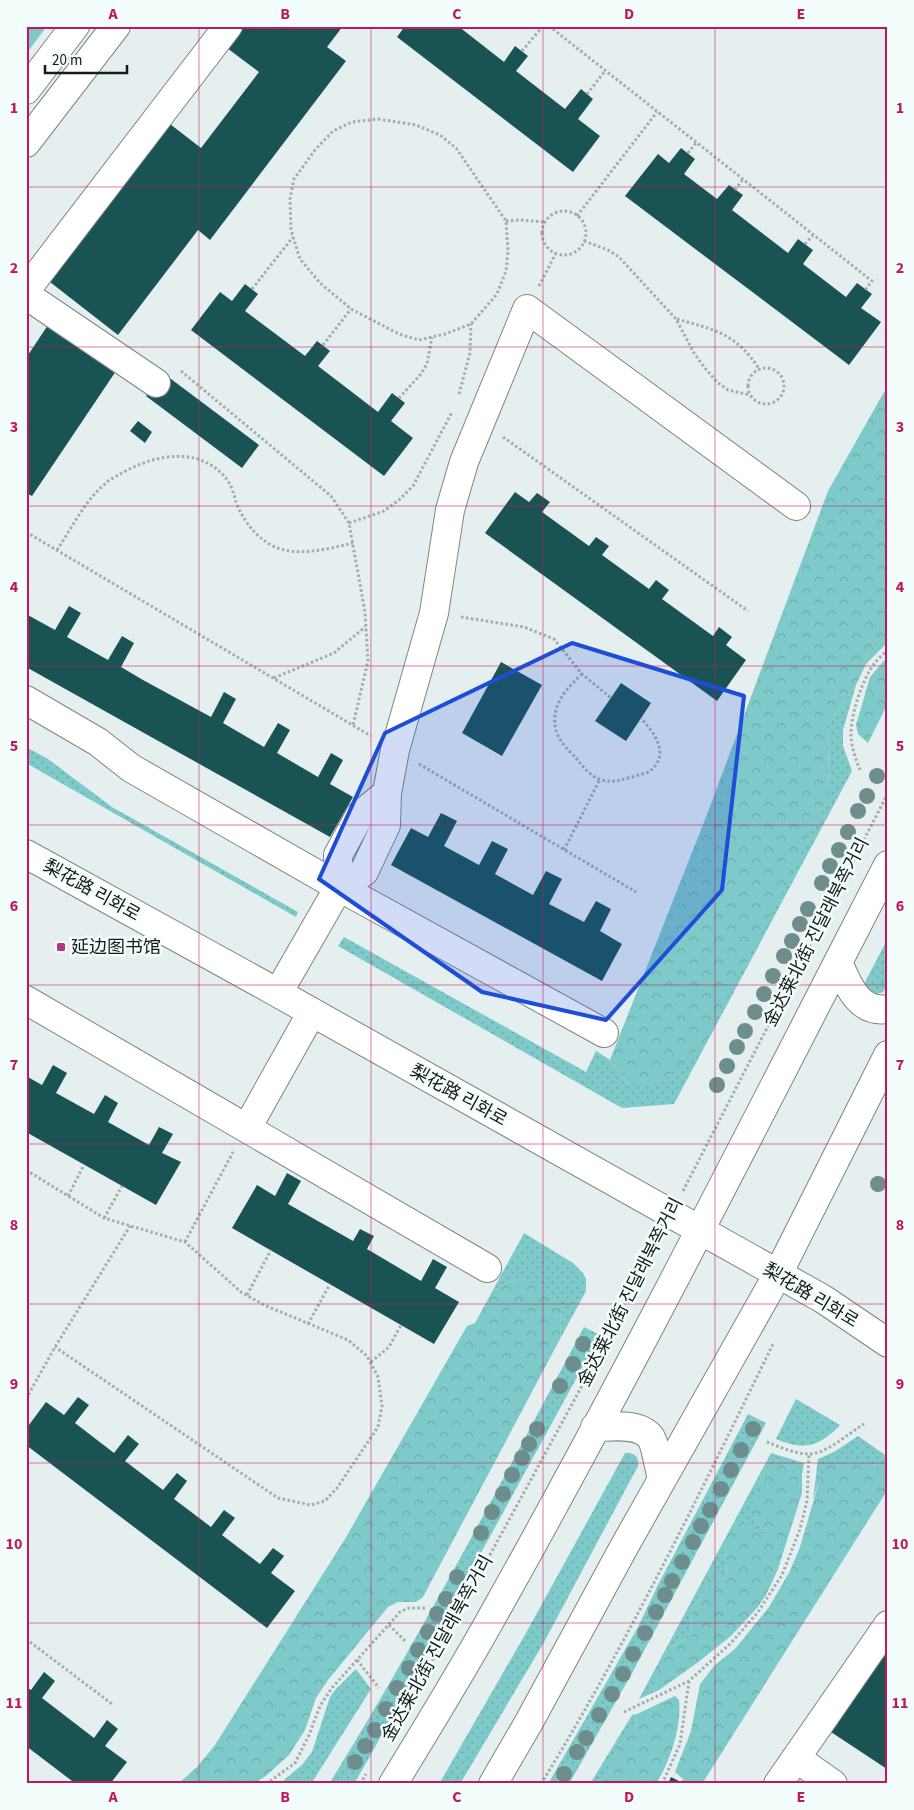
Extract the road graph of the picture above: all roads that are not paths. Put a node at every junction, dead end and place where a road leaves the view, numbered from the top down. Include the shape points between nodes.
1 (75, 26) edge
2 (116, 26) edge
3 (228, 26) edge
4 (26, 90) edge
5 (26, 143) edge
6 (26, 290) edge
7 (26, 295) edge
8 (156, 382) dead end
9 (796, 506) dead end
10 (26, 700) edge
11 (26, 854) edge
12 (888, 865) edge
13 (339, 887) junction
14 (838, 962) junction
15 (278, 993) junction
16 (26, 1000) edge
17 (888, 1009) edge
18 (312, 1012) junction
19 (604, 1033) dead end
20 (888, 1056) edge
21 (246, 1128) junction
22 (701, 1231) junction
23 (487, 1268) dead end
24 (778, 1274) junction
25 (888, 1342) edge
26 (595, 1427) junction
27 (662, 1480) junction
28 (888, 1625) edge
29 (796, 1758) junction
30 (393, 1784) edge
31 (493, 1784) edge
32 (778, 1784) edge
33 (833, 1784) edge

1 - 4 main road
2 - 5 main road
3 - 6 main road
7 - 8 main road
9 - 13 main road via 527,309 464,462 450,510 434,613 386,793 386,825 364,872
10 - 13 main road via 98,742 132,768
11 - 15 main road, 梨花路 리화로
12 - 14 main road, 金达莱北街 진달래북쪽거리
13 - 15 main road
13 - 19 main road
14 - 17 main road via 851,992 864,1005
14 - 22 main road, 金达莱北街 진달래북쪽거리
15 - 18 main road, 梨花路 리화로
16 - 21 main road
18 - 21 main road
18 - 22 main road, 梨花路 리화로
20 - 24 main road
21 - 23 main road
22 - 24 main road, 梨花路 리화로
22 - 26 main road, 金达莱北街 진달래북쪽거리
24 - 25 main road, 梨花路 리화로 via 823,1298
24 - 27 main road
26 - 27 main road via 641,1430 651,1438
26 - 30 main road, 金达莱北街 진달래북쪽거리 via 495,1611
27 - 31 main road
28 - 29 main road
29 - 32 main road
29 - 33 main road

